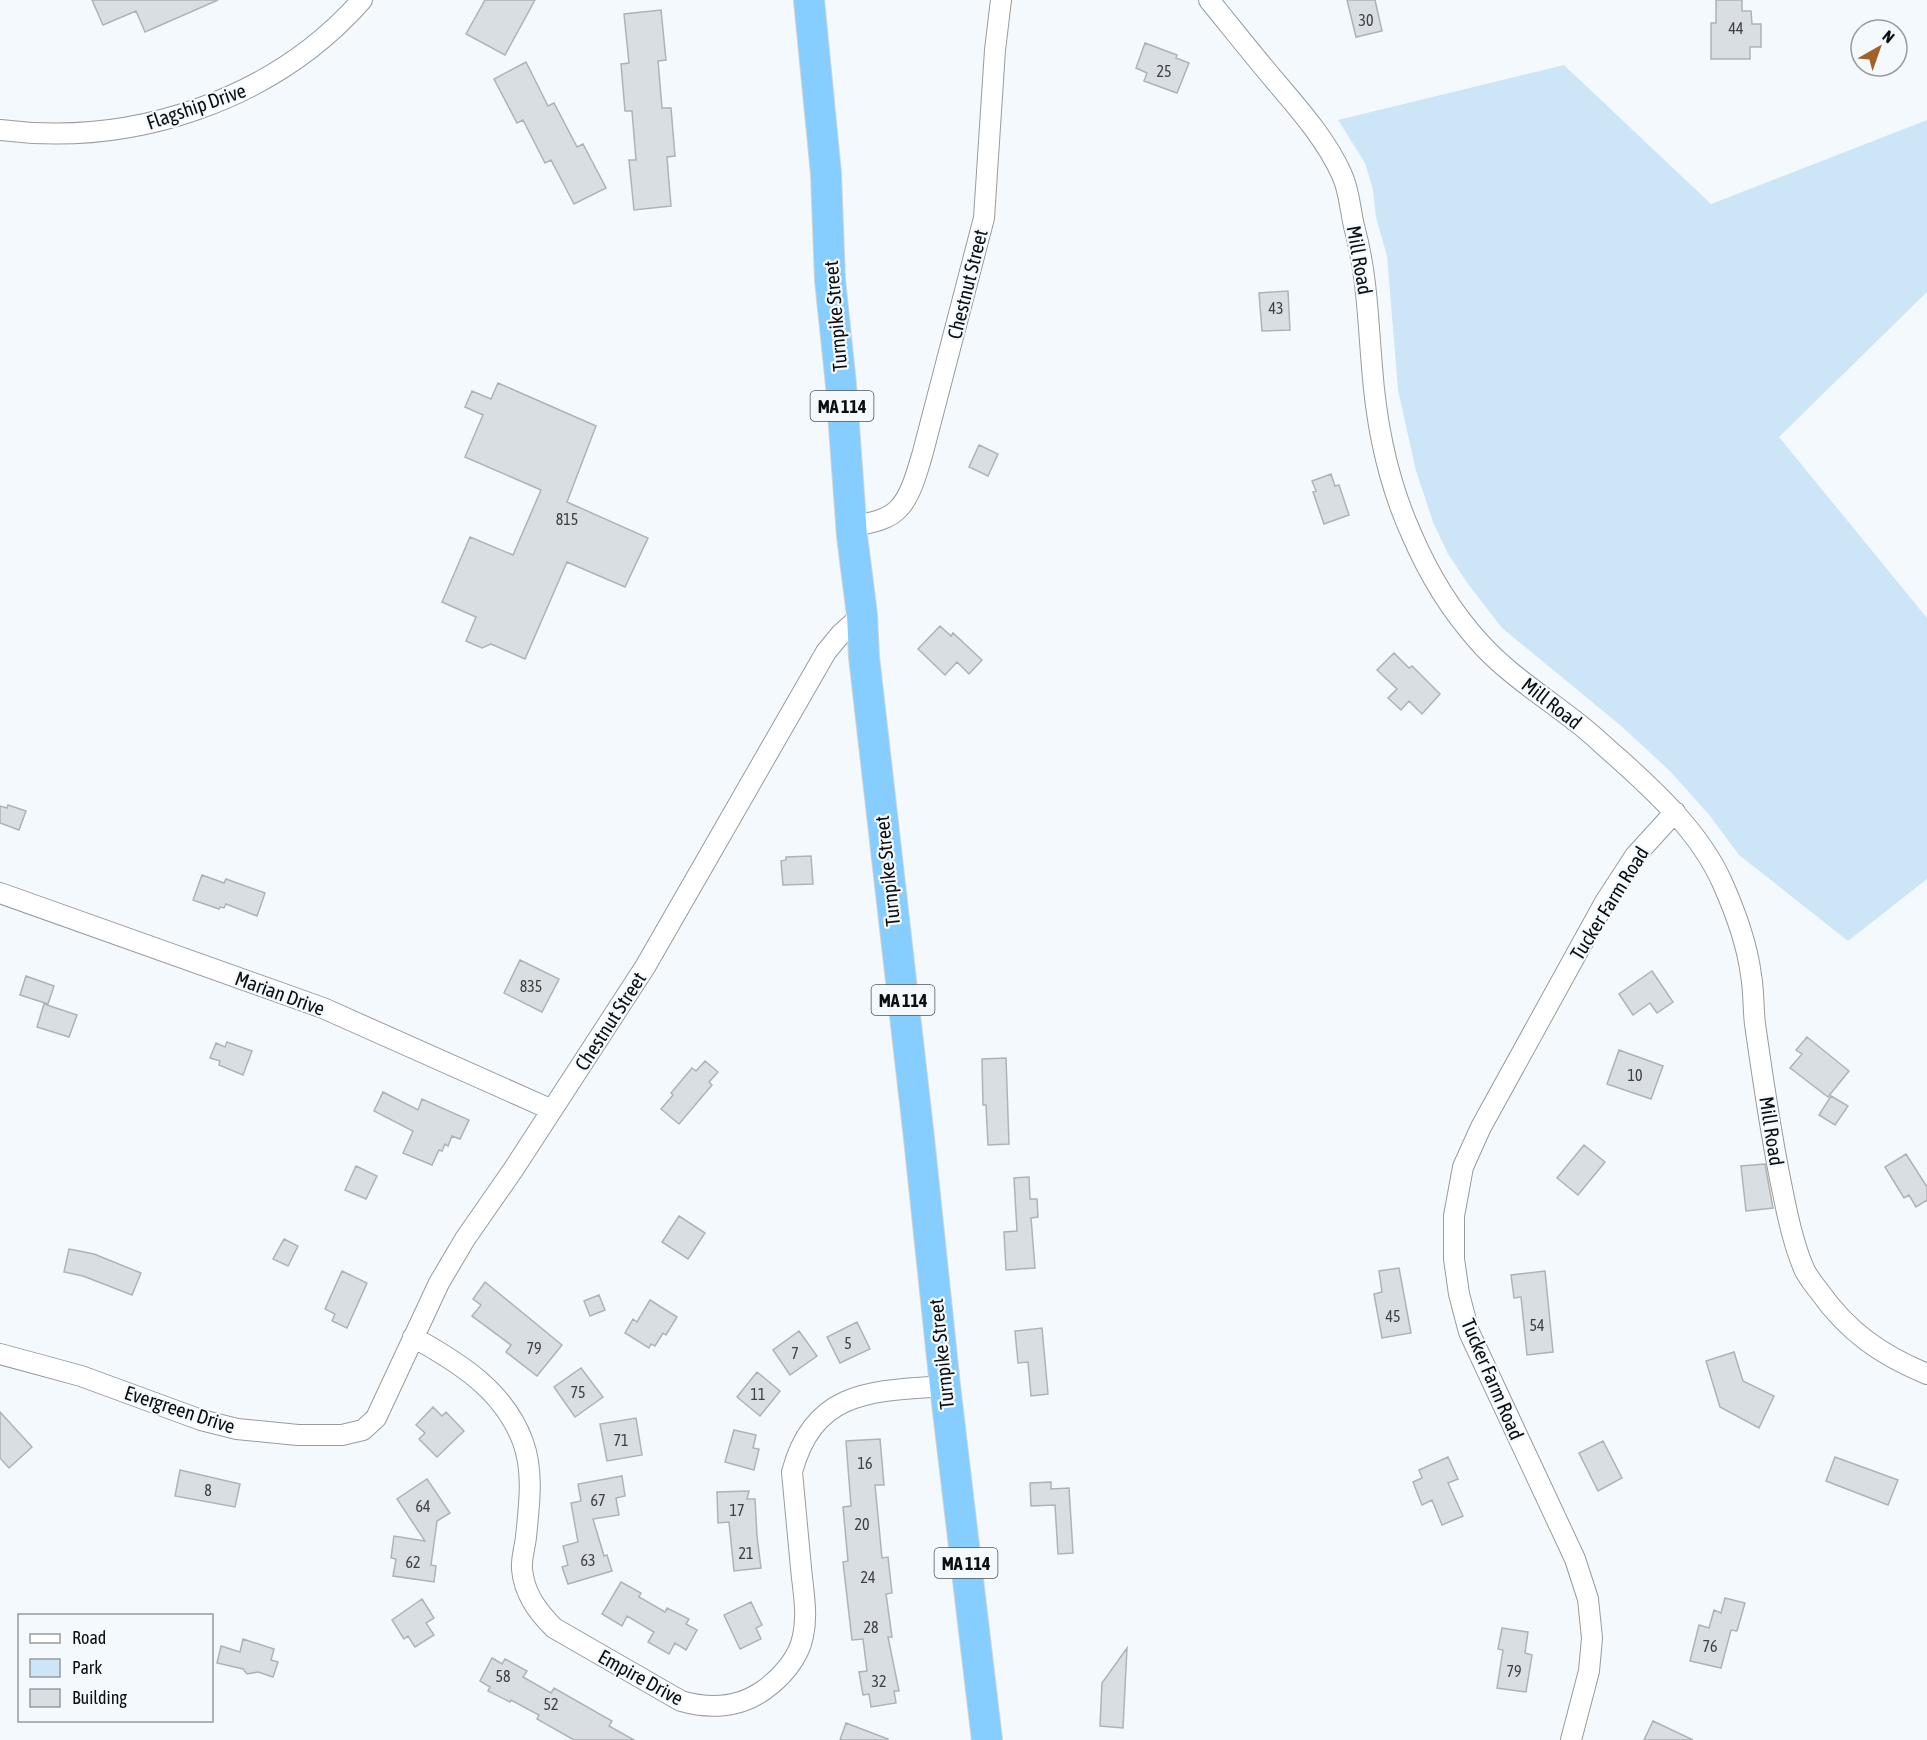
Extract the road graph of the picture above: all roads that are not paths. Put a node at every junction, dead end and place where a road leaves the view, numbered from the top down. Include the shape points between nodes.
1 (362, 0) edge
2 (809, 0) edge
3 (1001, 0) edge
4 (1209, 0) edge
5 (0, 130) edge
6 (851, 527) junction
7 (862, 615) junction
8 (1675, 812) junction
9 (0, 893) edge
10 (552, 1110) junction
11 (413, 1337) junction
12 (0, 1354) edge
13 (1927, 1374) edge
14 (945, 1386) junction
15 (363, 1430) joint
16 (987, 1740) edge
17 (1571, 1740) edge

1 - 5 street, Flagship Drive via 319,43 296,59 239,93 212,104 114,130 36,134
2 - 6 highway, Turnpike Street / MA 114
3 - 6 street, Chestnut Street via 984,218 923,452 913,484 899,509 879,520
4 - 8 street, Mill Road via 1298,108 1342,175 1366,277 1372,369 1383,443 1395,489 1426,566 1481,644 1579,723
6 - 7 highway, Turnpike Street / MA 114
7 - 10 street, Chestnut Street via 826,652 645,967
7 - 14 highway, Turnpike Street / MA 114
8 - 13 street, Mill Road via 1721,878 1743,935 1774,1153 1790,1227 1806,1273 1844,1324 1898,1362
8 - 17 street, Tucker Farm Road via 1635,856 1605,902 1481,1127 1463,1167 1454,1216 1454,1259 1469,1332 1575,1559 1588,1599 1592,1638 1589,1671
9 - 10 street, Marian Drive via 323,1008
10 - 11 street, Chestnut Street via 460,1248
11 - 14 street, Empire Drive via 450,1358 482,1383 504,1408 523,1442 530,1504 522,1568 533,1604 542,1616 554,1628 681,1701 700,1707 741,1702 758,1694 785,1672 803,1638 804,1595 792,1472 806,1435 839,1404 861,1395
11 - 15 street, Chestnut Street via 376,1418
12 - 15 street, Evergreen Drive via 81,1376 201,1420 237,1429 298,1435 342,1435
14 - 16 highway, Turnpike Street / MA 114

